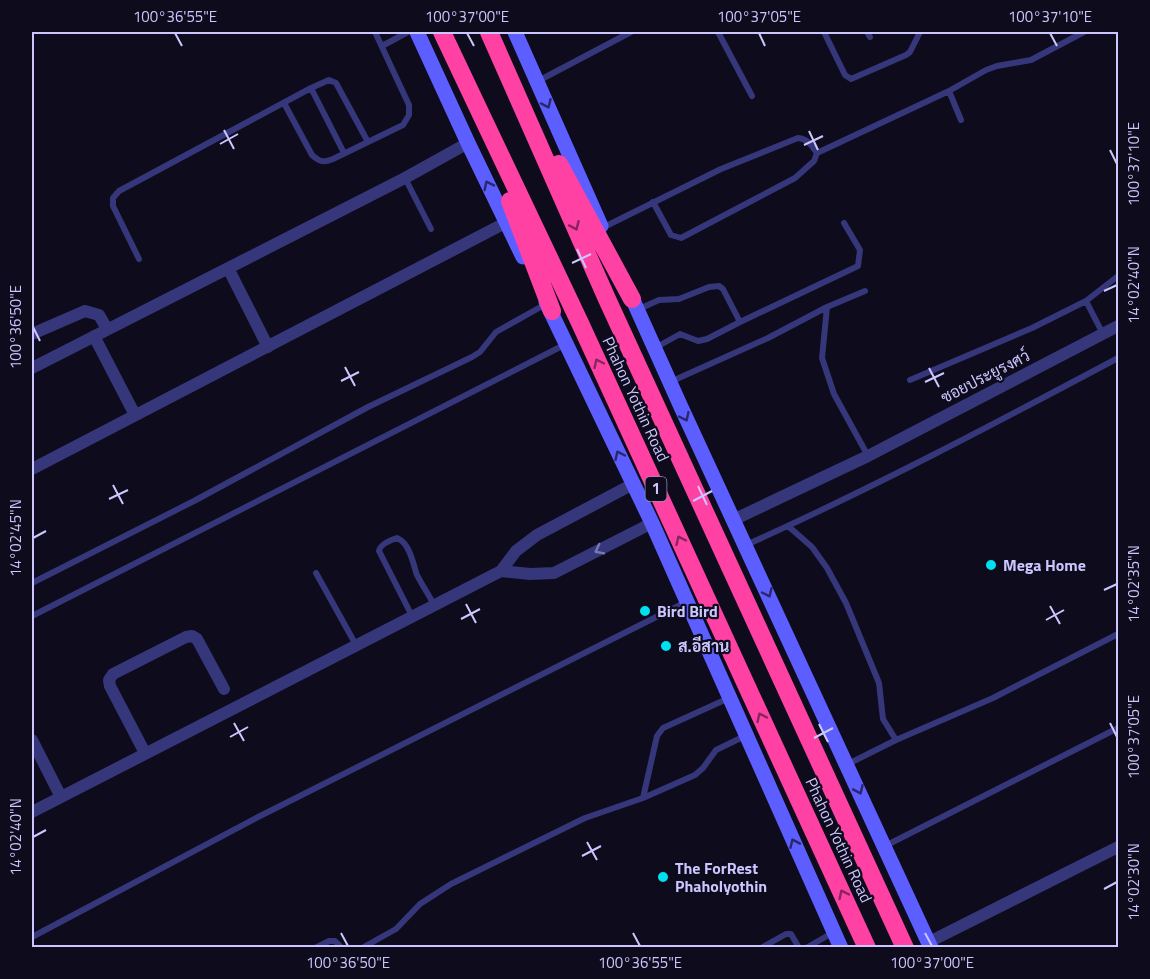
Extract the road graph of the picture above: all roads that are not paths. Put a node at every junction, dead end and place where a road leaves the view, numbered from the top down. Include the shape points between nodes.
1 (375, 32) edge
2 (408, 32) edge
3 (417, 32) edge
4 (442, 32) edge
5 (489, 32) edge
6 (515, 32) edge
7 (632, 32) edge
8 (718, 32) edge
9 (824, 32) edge
10 (920, 32) edge
11 (1084, 32) edge
12 (382, 46) junction
13 (501, 57) junction
14 (463, 78) junction
15 (537, 81) junction
16 (311, 88) junction
17 (949, 91) junction
18 (752, 96) dead end
19 (284, 103) junction
20 (961, 120) dead end
21 (368, 142) junction
22 (468, 143) junction
23 (344, 153) junction
24 (817, 153) junction
25 (405, 178) junction
26 (653, 202) junction
27 (507, 222) junction
28 (844, 223) dead end
29 (602, 228) junction
30 (431, 229) dead end
31 (139, 259) dead end
32 (228, 268) junction
33 (1119, 276) edge
34 (865, 291) dead end
35 (1086, 301) junction
36 (635, 304) junction
37 (549, 307) junction
38 (827, 308) junction
39 (740, 322) junction
40 (1119, 326) edge
41 (107, 329) junction
42 (32, 334) edge
43 (1103, 334) junction
44 (94, 336) junction
45 (566, 344) junction
46 (268, 347) junction
47 (655, 348) junction
48 (1119, 358) edge
49 (32, 368) edge
50 (910, 380) dead end
51 (670, 382) junction
52 (135, 415) junction
53 (868, 456) junction
54 (32, 469) edge
55 (633, 484) junction
56 (733, 520) junction
57 (651, 523) junction
58 (788, 526) junction
59 (746, 545) junction
60 (501, 571) junction
61 (316, 573) dead end
62 (32, 583) edge
63 (686, 602) junction
64 (434, 605) junction
65 (32, 616) edge
66 (412, 616) junction
67 (1119, 634) edge
68 (356, 645) junction
69 (224, 689) dead end
70 (729, 698) junction
71 (1119, 728) edge
72 (747, 734) junction
73 (32, 740) edge
74 (896, 740) junction
75 (145, 753) junction
76 (847, 765) junction
77 (60, 796) junction
78 (643, 798) junction
79 (32, 812) edge
80 (884, 846) junction
81 (1119, 847) edge
82 (834, 932) junction
83 (32, 937) edge
84 (930, 945) edge
85 (315, 948) edge
86 (342, 948) edge
87 (362, 948) edge
88 (761, 948) edge
89 (799, 948) edge
90 (806, 948) edge
91 (842, 948) edge
92 (867, 948) edge
93 (905, 948) edge

1 - 12 lane
2 - 12 lane
3 - 22 main road, 1
4 - 14 highway, Phahon Yothin Road / 1
5 - 13 highway, Phahon Yothin Road / 1
6 - 15 main road
7 - 15 lane
8 - 18 lane
9 - 10 lane via 845,75 851,79 906,55
11 - 17 lane via 1039,57 997,66
12 - 21 lane via 409,105 409,115 403,125
13 - 36 highway
13 -> 93 highway, Phahon Yothin Road / 1 via 607,299
14 - 37 highway
92 -> 14 highway, Phahon Yothin Road / 1 via 595,355
15 -> 29 main road
16 - 19 lane
16 - 21 lane via 329,80 336,83
16 - 23 lane
17 - 20 lane
17 - 24 lane
19 - 23 lane via 319,161 326,162
19 - 31 lane via 119,191 112,206
21 - 23 lane
22 - 25 street
27 -> 22 main road, 1
24 - 26 lane via 798,138
24 - 26 lane via 814,161 795,178 681,238 671,235
25 - 30 lane
25 - 32 street
26 - 29 lane
27 - 37 main road, 1
27 - 46 street
28 - 39 lane via 860,250 858,266
29 - 36 main road
32 - 41 street
32 - 46 street
33 - 35 lane
34 - 38 lane
35 - 43 lane
35 - 50 lane
36 - 39 lane via 679,298 714,285 723,289
36 - 47 main road
37 - 45 main road, 1
37 - 62 lane via 496,332 472,357
38 - 51 lane
38 - 53 lane via 822,358 834,394
39 - 47 lane via 707,339 698,341 681,334
40 - 43 street, ซอยประยูรงศว์
41 - 42 street via 99,315 85,311
41 - 44 street
43 - 53 street, ซอยประยูรงศว์
44 - 49 street
44 - 52 street
55 -> 45 main road, 1
45 - 65 lane
46 - 52 street
47 - 51 main road
48 - 58 lane
51 -> 56 main road
52 - 54 street
53 - 56 street, ซอยประยูรงศว์
55 - 57 main road, 1
55 - 60 street via 537,535 516,551
56 - 59 main road
57 -> 60 street via 554,573
57 - 63 main road, 1
58 - 59 lane
58 - 74 lane via 812,547 846,603 879,683 884,719
59 -> 76 main road
60 - 64 street
61 - 68 lane
63 - 70 main road, 1
63 - 83 lane via 260,816
64 - 66 street
64 - 66 lane via 402,541 397,538 381,546 379,551
66 - 68 street
67 - 74 lane via 993,698
68 - 75 street
69 - 75 street via 192,636 113,674 110,686
70 - 72 main road, 1
70 - 78 lane via 663,728 657,736
71 - 80 lane
72 - 78 lane via 716,750 695,776
82 -> 72 main road, 1
73 - 77 street
74 - 76 lane
75 - 77 street
76 -> 80 main road
77 - 79 street
78 - 87 lane via 585,818 451,884 420,904 396,929
80 - 84 main road
81 - 84 street
82 - 90 lane
82 - 91 main road, 1
85 - 86 lane via 335,941
88 - 89 lane via 786,934

